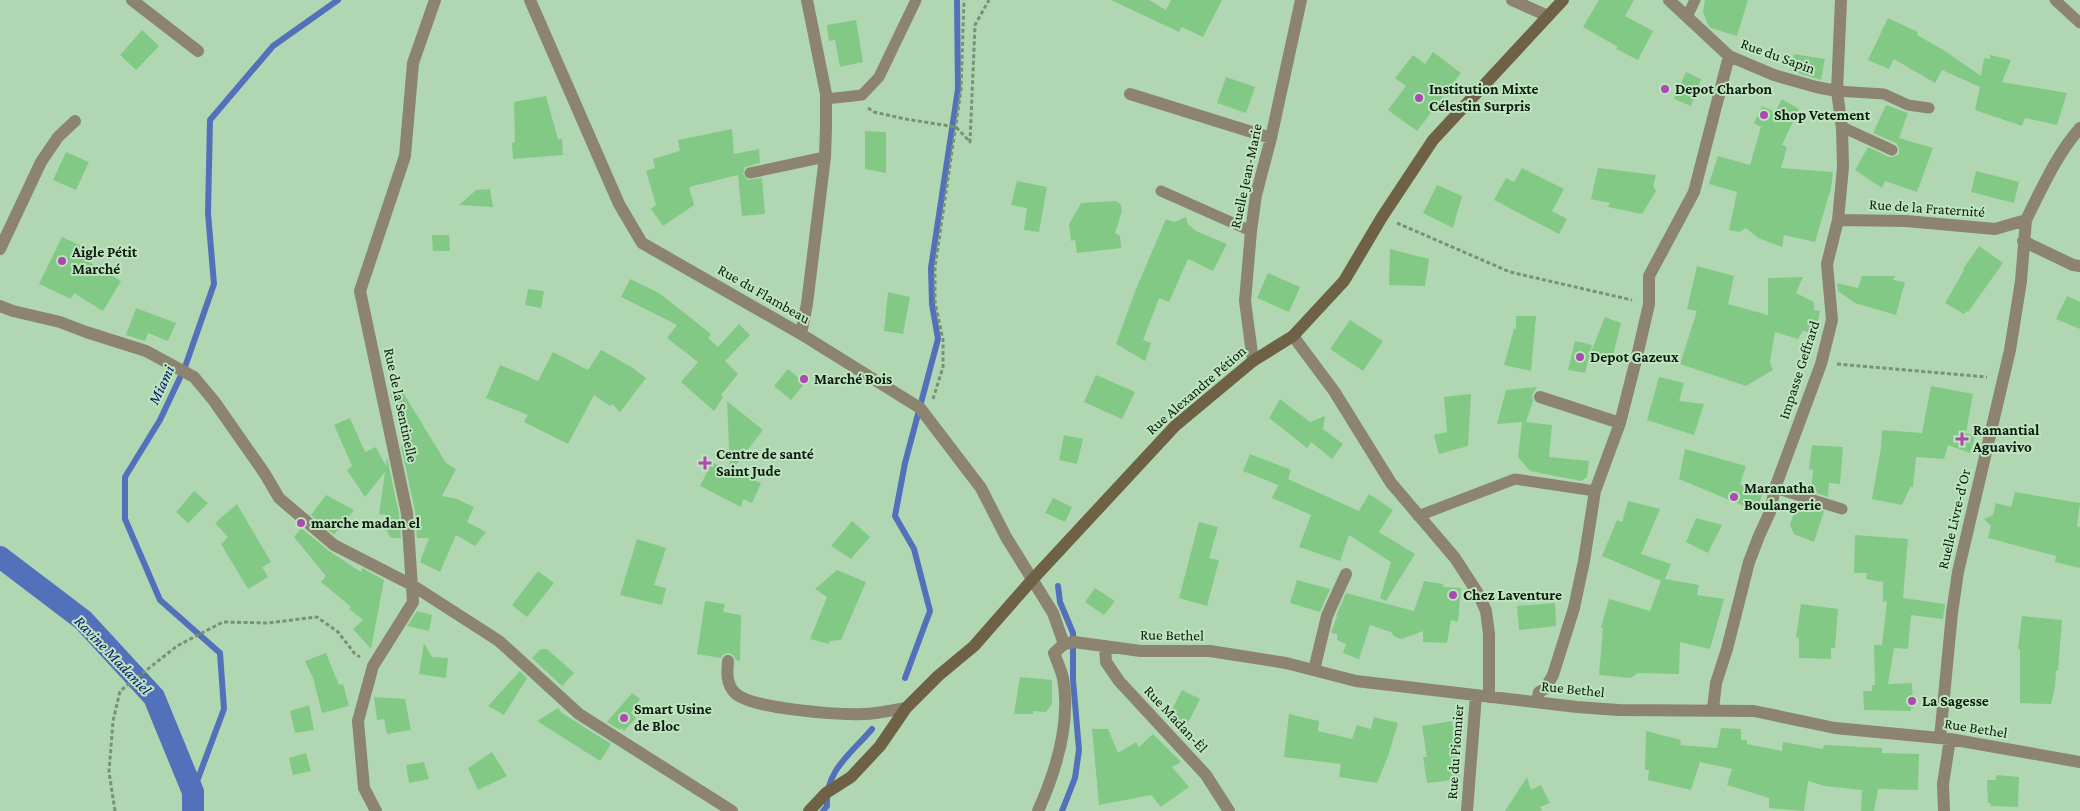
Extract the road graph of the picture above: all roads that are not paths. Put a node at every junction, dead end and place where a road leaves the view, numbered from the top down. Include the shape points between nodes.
1 (132, 0) edge
2 (435, 0) edge
3 (530, 0) edge
4 (807, 0) edge
5 (916, 0) edge
6 (1301, 0) edge
7 (1512, 0) edge
8 (1563, 0) edge
9 (1669, 0) edge
10 (1695, 0) edge
11 (1841, 0) edge
12 (2055, 0) edge
13 (1548, 16) junction
14 (1688, 17) junction
15 (2080, 23) edge
16 (198, 51) dead end
17 (1729, 56) junction
18 (1837, 91) junction
19 (1130, 94) dead end
20 (826, 99) junction
21 (1929, 108) dead end
22 (75, 121) dead end
23 (1842, 127) junction
24 (2080, 128) edge
25 (1271, 138) junction
26 (1892, 150) dead end
27 (825, 157) junction
28 (750, 173) dead end
29 (1161, 191) dead end
30 (1838, 220) junction
31 (2026, 220) junction
32 (1251, 232) junction
33 (2023, 241) junction
34 (0, 248) edge
35 (2080, 266) edge
36 (0, 306) edge
37 (802, 334) junction
38 (1293, 336) junction
39 (1253, 361) junction
40 (1540, 397) dead end
41 (1620, 423) junction
42 (1774, 488) junction
43 (1595, 491) junction
44 (1842, 509) dead end
45 (1418, 516) junction
46 (1346, 574) dead end
47 (1032, 580) junction
48 (412, 585) junction
49 (1064, 644) junction
50 (1105, 646) junction
51 (728, 660) dead end
52 (1314, 670) junction
53 (1482, 696) junction
54 (1537, 702) junction
55 (906, 708) junction
56 (1713, 710) junction
57 (1945, 739) junction
58 (2080, 762) edge
59 (376, 811) edge
60 (732, 811) edge
61 (810, 811) edge
62 (1038, 811) edge
63 (1229, 811) edge
64 (1468, 811) edge
65 (1944, 811) edge

1 - 16 street
2 - 48 street, Rue de la Sentinelle via 413,63 405,156 360,291 407,513
3 - 37 street, Rue du Flambeau via 619,204 642,243
4 - 20 street
5 - 20 lane via 879,77 862,95
6 - 25 street, Ruelle Jean-Marie
7 - 13 street
8 - 13 street, Rue Alexandre Pétion
9 - 14 street, Rue du Sapin
10 - 14 lane
11 - 18 street, Impasse Geffrard
12 - 15 lane
13 - 38 street, Rue Alexandre Pétion via 1433,140 1344,281
14 - 17 street, Rue du Sapin
17 - 18 street, Rue du Sapin via 1774,75
17 - 41 street via 1694,192 1649,276 1649,304
18 - 21 lane via 1884,94 1908,105
18 - 23 street, Impasse Geffrard
19 - 25 street
20 - 27 street
22 - 34 street via 58,137 41,162
23 - 26 lane
23 - 30 street, Impasse Geffrard via 1843,167
24 - 31 street via 2046,180
25 - 32 street, Ruelle Jean-Marie via 1256,195
27 - 28 lane
27 - 37 street
29 - 32 lane
30 - 31 street, Rue de la Fraternité via 1906,221 1994,229
30 - 42 street, Impasse Geffrard via 1827,264 1832,320 1821,364
31 - 33 street, Ruelle Livre-d'Or
32 - 39 street, Ruelle Jean-Marie via 1246,301
33 - 35 street
33 - 57 street, Ruelle Livre-d'Or via 2021,281 2010,350 1958,572 1952,613
36 - 48 street via 146,351 194,376 279,498 334,545
37 - 47 street, Rue du Flambeau via 920,408 981,488
38 - 39 street, Rue Alexandre Pétion
38 - 45 street, Rue du Pionnier via 1334,391 1391,483
39 - 47 street, Rue Alexandre Pétion via 1175,426
40 - 41 street
41 - 43 street
42 - 44 lane
42 - 56 street, Impasse Geffrard via 1770,512 1749,562 1716,683
43 - 45 lane via 1516,479
43 - 54 street via 1574,608 1553,675 1545,689 1539,692
45 - 53 street, Rue du Pionnier via 1455,558 1479,594 1486,611 1489,634
46 - 52 street via 1327,616
47 - 49 street, Rue du Flambeau via 1053,613
47 - 55 street, Rue Alexandre Pétion via 974,646
48 - 59 street, Rue de la Sentinelle via 413,602 373,666 358,721 364,788
48 - 60 street via 499,641 579,714
49 - 50 street, Rue Bethel
49 - 62 street via 1054,652 1066,703 1062,734 1048,789
50 - 52 street, Rue Bethel via 1141,652 1210,652
50 - 63 street, Rue Madan-Èl via 1106,662 1119,681 1206,775
51 - 55 street via 729,686 737,695 769,706 865,714
52 - 53 street, Rue Bethel via 1356,681
53 - 54 street, Rue Bethel
53 - 64 street, Rue du Pionnier
54 - 56 street, Rue Bethel via 1618,710
55 - 61 street, Rue Alexandre Pétion via 880,746 851,777 826,794
56 - 57 street, Rue Bethel via 1754,711 1835,728
57 - 58 street, Rue Bethel
57 - 65 street, Ruelle Livre-d'Or

